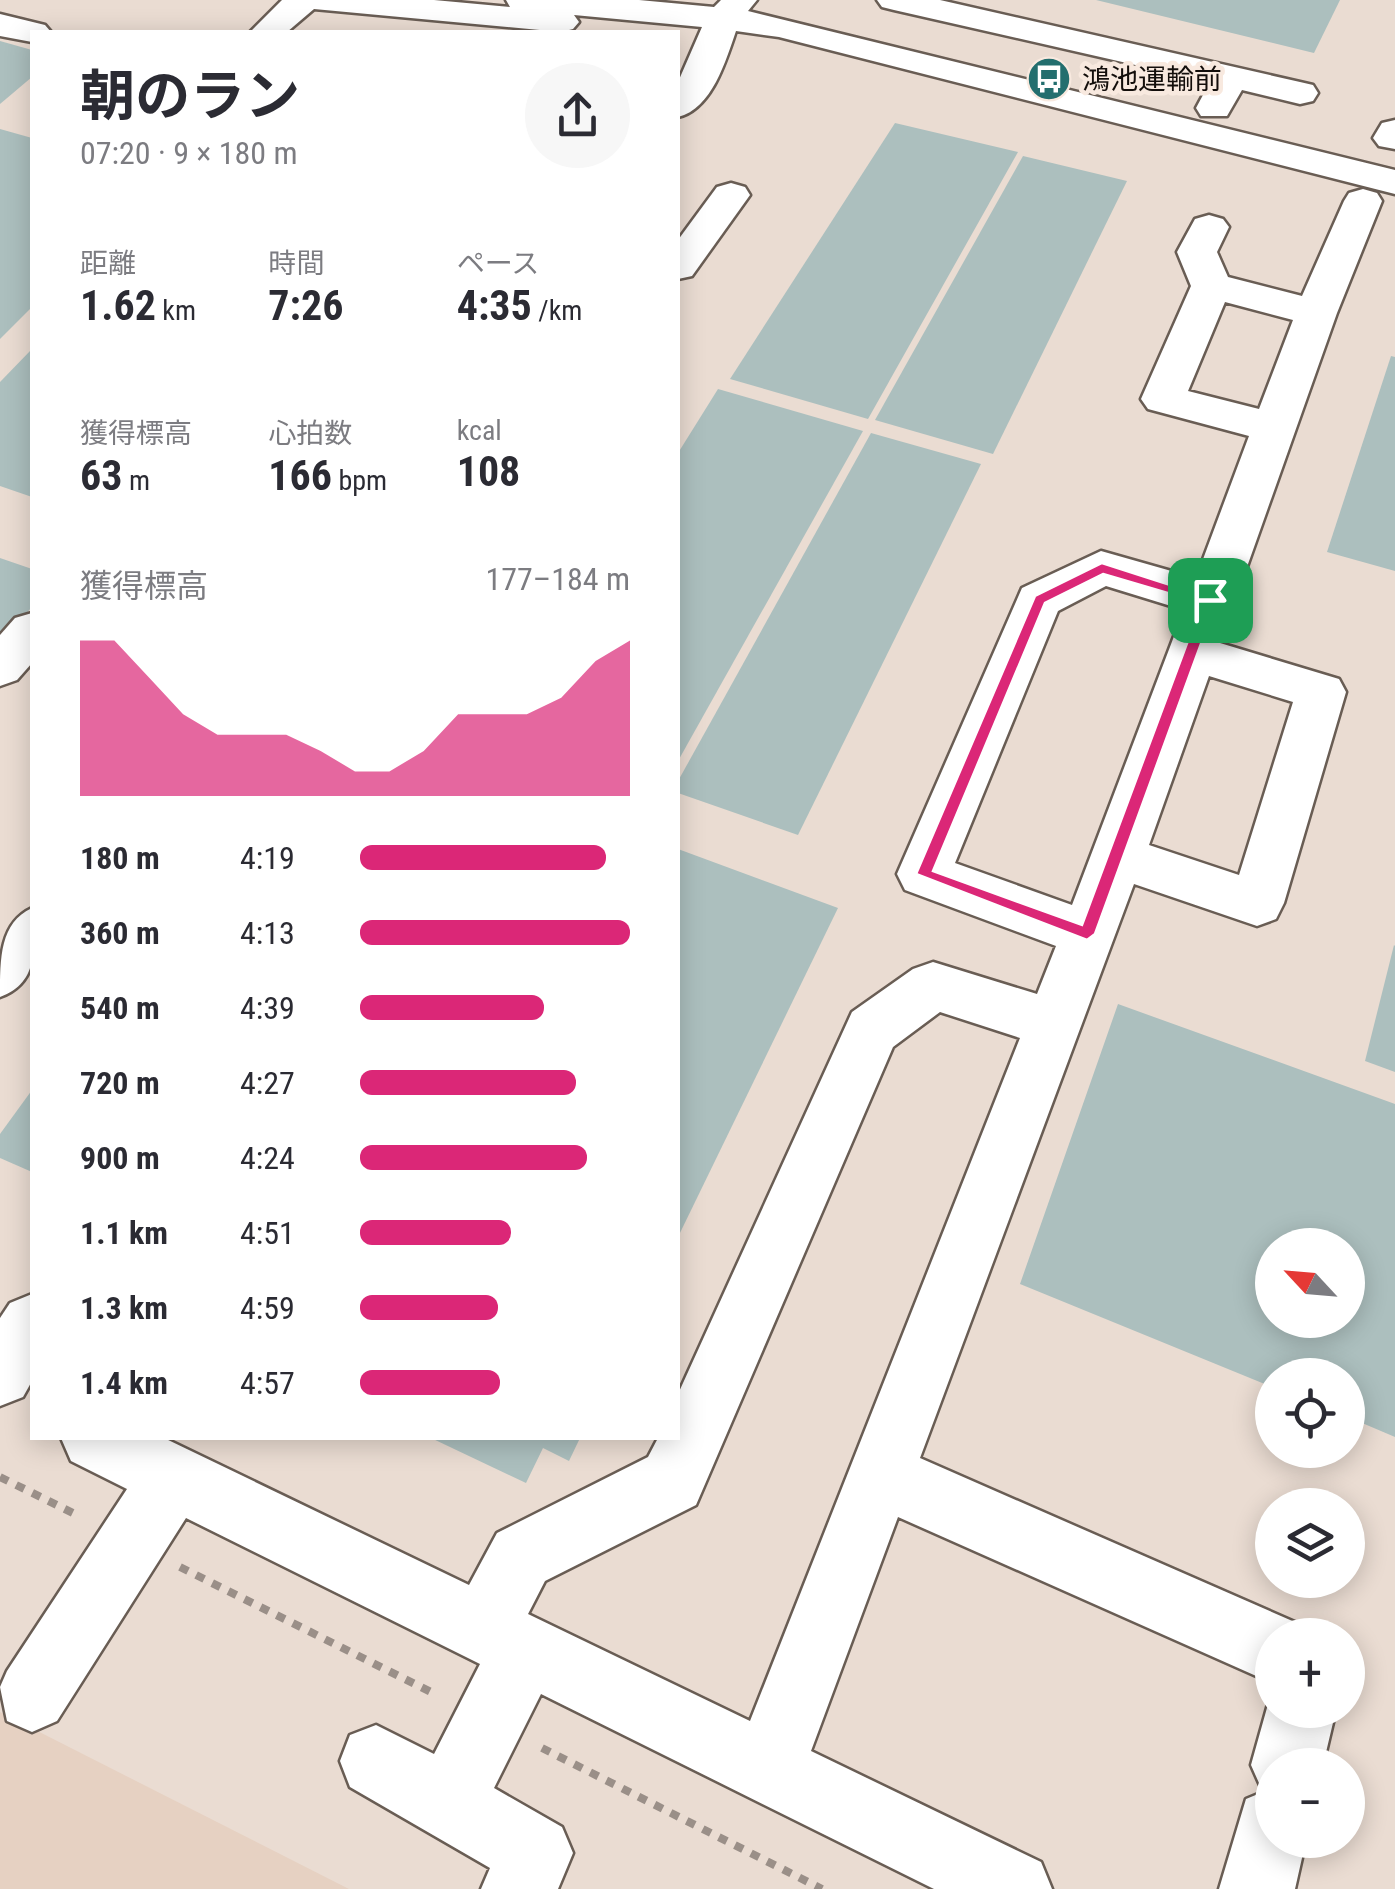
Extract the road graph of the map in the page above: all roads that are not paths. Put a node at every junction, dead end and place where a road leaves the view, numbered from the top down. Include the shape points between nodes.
1 (303, 0) edge
2 (320, 0) edge
3 (523, 0) edge
4 (894, 0) edge
5 (723, 14) edge
6 (0, 25) edge
7 (269, 30) edge
8 (644, 30) edge
9 (30, 31) edge
10 (680, 31) edge
11 (1232, 76) junction
12 (1300, 93) dead end
13 (680, 103) edge
14 (1201, 133) junction
15 (1394, 135) edge
16 (1381, 192) edge
17 (731, 196) dead end
18 (1209, 227) dead end
19 (680, 264) edge
20 (1211, 286) junction
21 (1316, 313) junction
22 (1274, 428) junction
23 (1210, 600) junction
24 (30, 633) edge
25 (1191, 652) junction
26 (0, 666) edge
27 (1118, 857) junction
28 (30, 934) edge
29 (1087, 934) junction
30 (0, 973) edge
31 (1052, 1024) junction
32 (30, 1328) edge
33 (0, 1374) edge
34 (0, 1391) edge
35 (30, 1406) edge
36 (98, 1440) edge
37 (883, 1476) junction
38 (174, 1477) junction
39 (505, 1639) junction
40 (1255, 1640) edge
41 (32, 1696) dead end
42 (376, 1762) dead end
43 (768, 1768) junction
44 (448, 1803) junction
45 (1264, 1858) edge
46 (519, 1889) edge
47 (1014, 1889) edge
48 (1257, 1889) edge

1 - 7 street
2 - 8 street
3 - 5 street
4 - 11 street
5 - 10 street
5 - 13 street via 703,73
5 - 14 street
5 - 16 street
6 - 9 street
11 - 12 street
11 - 14 street
14 - 16 street
15 - 16 street
16 - 21 street
17 - 19 street
18 - 20 street via 1197,252
20 - 21 street
20 - 22 street via 1163,399
21 - 22 street
22 - 23 street
23 - 25 street
23 - 29 street via 1102,568 1040,600 924,874
24 - 26 street
25 - 27 street
25 - 27 street via 1321,692 1257,904
27 - 29 street
28 - 30 street
29 - 31 street
31 - 37 street
31 - 39 street via 933,986 872,1030 672,1481 521,1557
32 - 33 street
34 - 35 street
36 - 38 street
37 - 40 street
37 - 43 street
38 - 39 street
38 - 41 street
39 - 43 street
39 - 44 street via 489,1722
42 - 44 street
43 - 47 street
44 - 46 street via 536,1853
45 - 48 street

